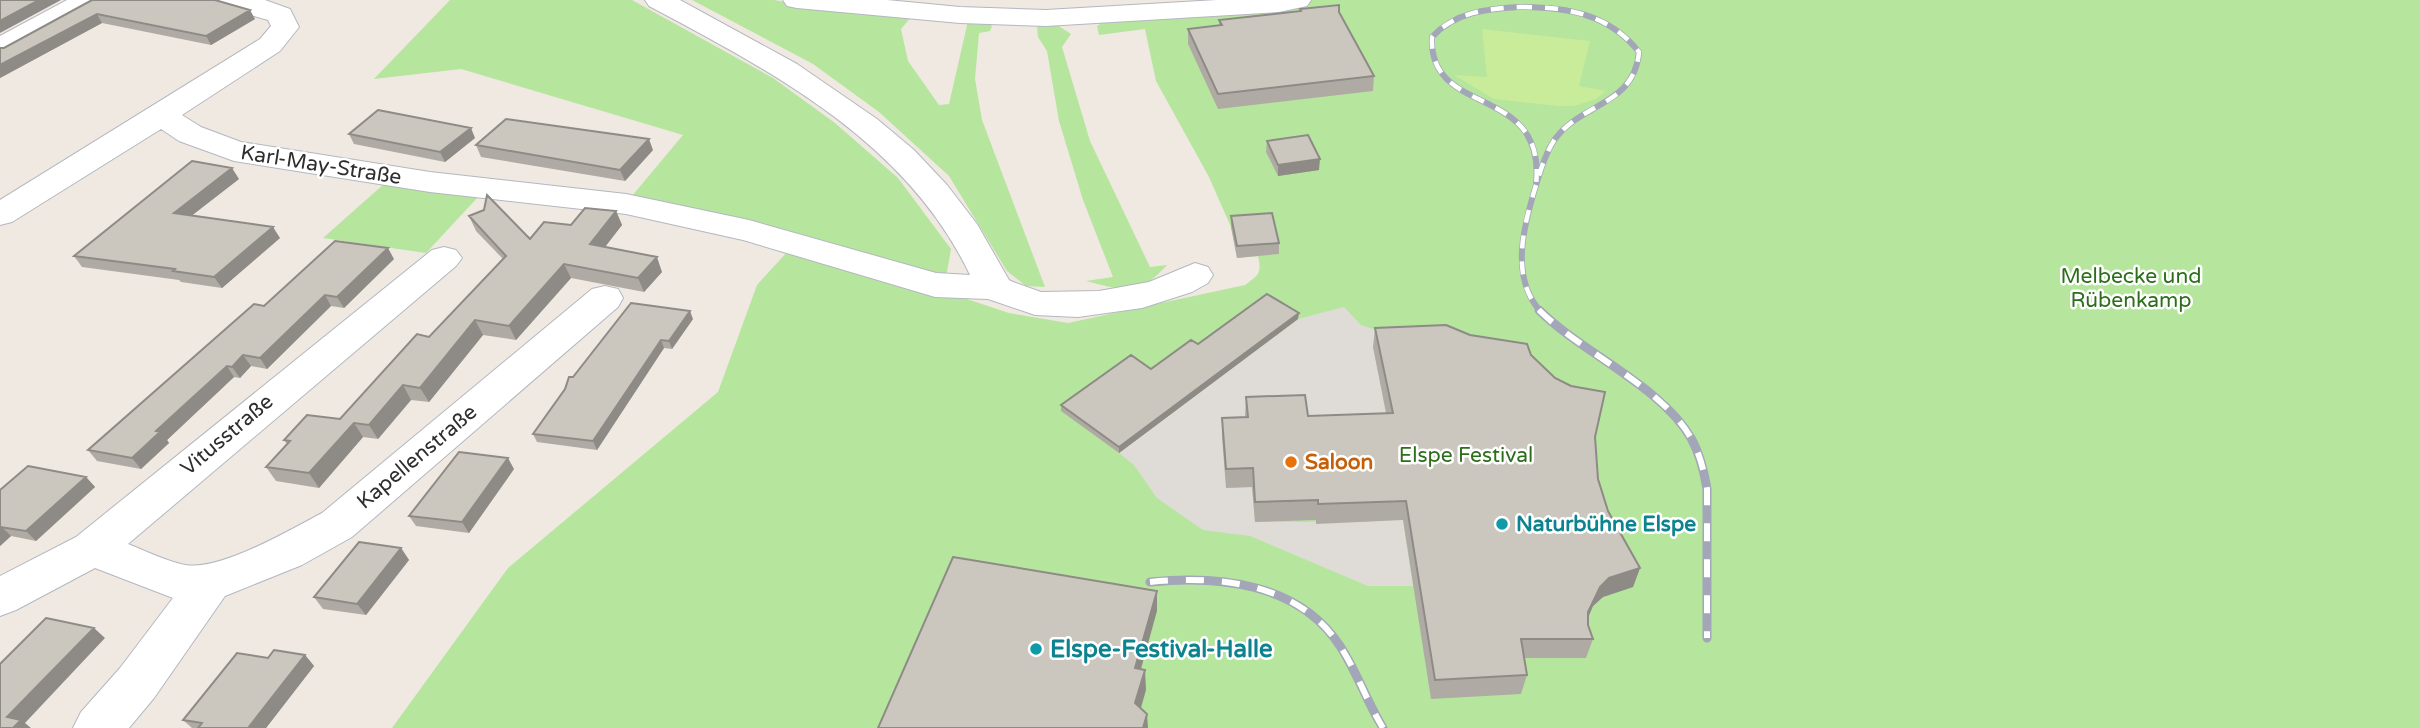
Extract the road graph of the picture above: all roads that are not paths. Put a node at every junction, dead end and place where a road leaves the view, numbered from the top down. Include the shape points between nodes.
1 (87, 0) edge
2 (230, 0) edge
3 (659, 0) edge
4 (797, 0) edge
5 (1297, 0) edge
6 (0, 48) edge
7 (161, 115) junction
8 (0, 215) edge
9 (444, 258) dead end
10 (1195, 275) dead end
11 (995, 288) junction
12 (605, 298) dead end
13 (92, 549) junction
14 (209, 583) junction
15 (0, 597) edge
16 (98, 728) edge

1 - 6 street
2 - 7 street via 280,15 282,33
3 - 11 street via 789,69 877,135 928,184 966,233
4 - 5 street via 1046,18
7 - 8 street
7 - 11 street, Karl-May-Straße via 190,134 234,152 430,182 626,204 706,221 935,285
9 - 13 street, Vitusstraße
10 - 11 street, Karl-May-Straße via 1152,295 1074,304 1039,304
12 - 14 street, Kapellenstraße via 337,525 286,553
13 - 14 street, Kapellenstraße via 184,583
13 - 15 street, Vitusstraße
14 - 16 street

